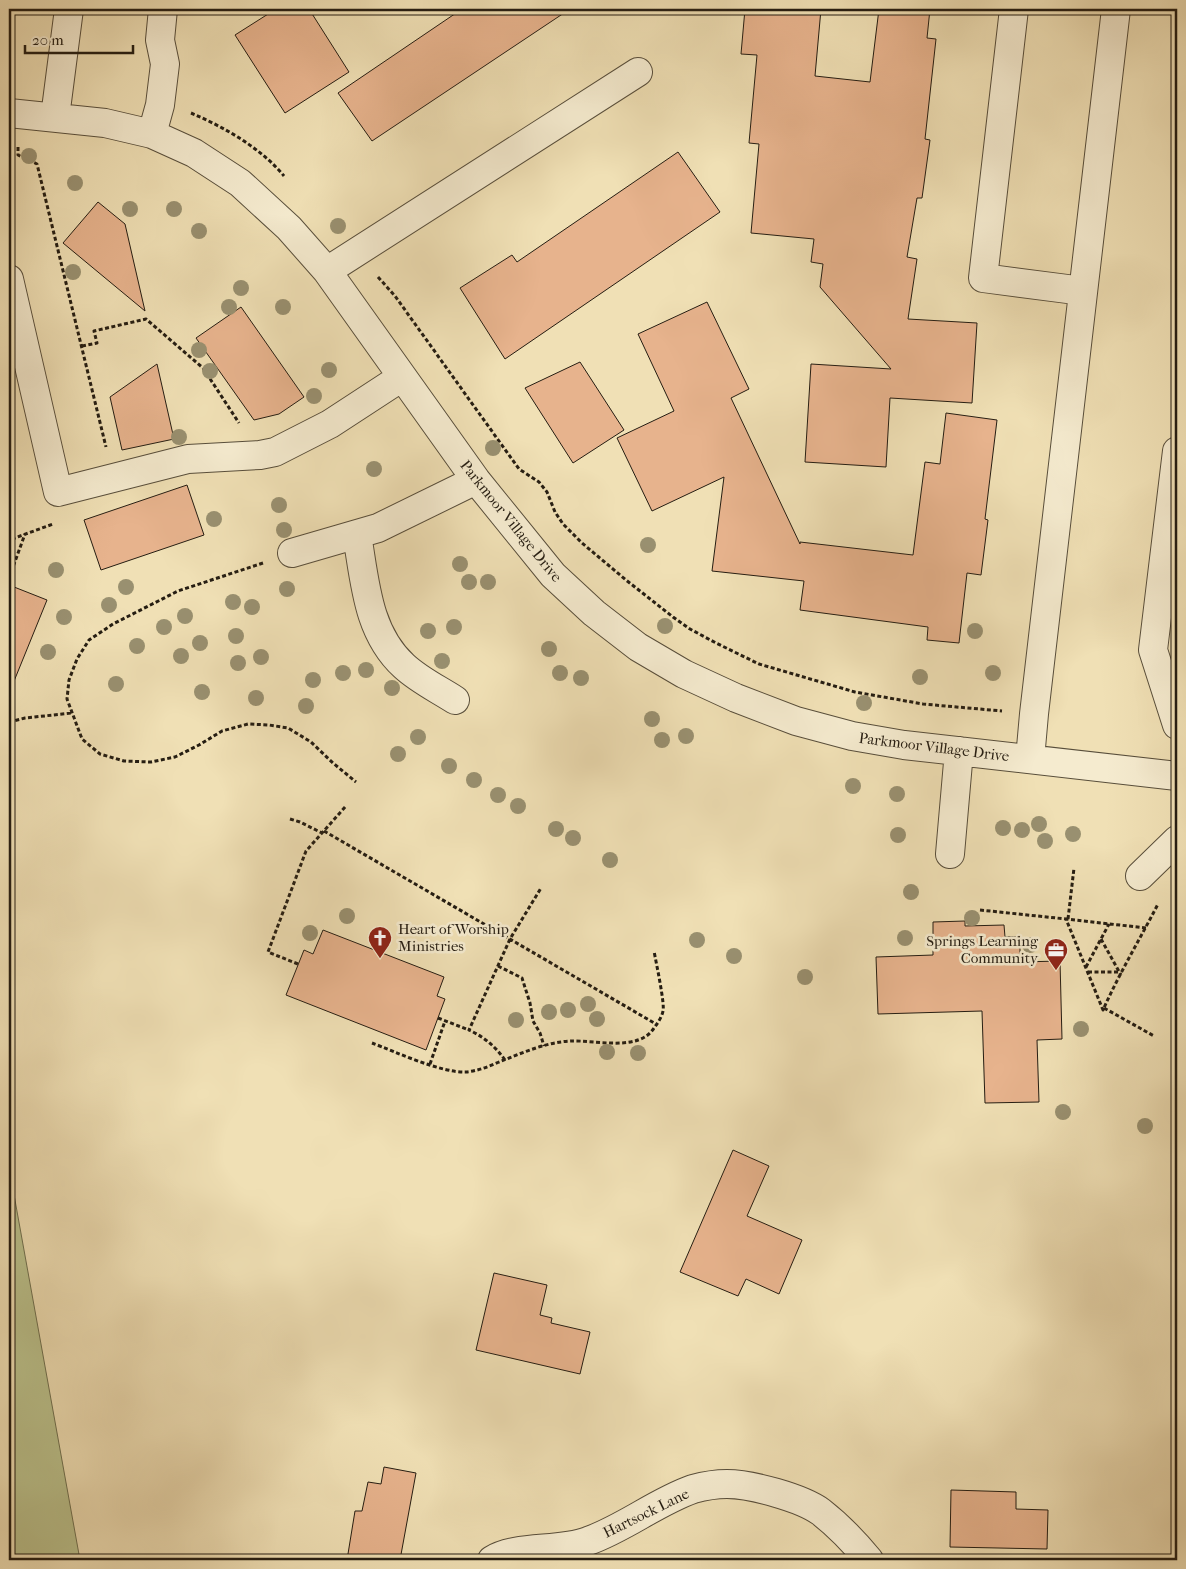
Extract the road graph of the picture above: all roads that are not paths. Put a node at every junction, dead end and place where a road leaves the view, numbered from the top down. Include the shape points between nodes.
1 (69, 9) edge
2 (164, 9) edge
3 (1014, 9) edge
4 (1116, 9) edge
5 (638, 72) dead end
6 (9, 113) edge
7 (55, 117) junction
8 (152, 134) junction
9 (327, 271) junction
10 (9, 280) edge
11 (1083, 291) junction
12 (402, 377) junction
13 (1177, 451) edge
14 (476, 480) junction
15 (357, 535) junction
16 (292, 553) road end
17 (455, 700) dead end
18 (1177, 725) edge
19 (960, 751) junction
20 (1030, 759) junction
21 (1177, 776) edge
22 (1177, 840) edge
23 (950, 854) dead end
24 (1140, 876) dead end
25 (492, 1560) edge
26 (869, 1560) edge

1 - 7 street
2 - 8 street via 160,40 165,64 160,105
3 - 11 street via 984,278
4 - 11 street
5 - 9 street
6 - 7 street, Parkmoor Village Drive
7 - 8 street, Parkmoor Village Drive via 105,123
8 - 9 street, Parkmoor Village Drive via 194,153 240,183 289,228
9 - 12 street, Parkmoor Village Drive
10 - 12 street via 58,492 188,459 275,452 330,424
11 - 20 street
12 - 14 street, Parkmoor Village Drive
13 - 18 street via 1153,650
14 - 15 street
14 - 19 street, Parkmoor Village Drive via 553,575 638,647 684,674 796,721 878,741
15 - 16 street
15 - 17 street via 374,624 382,638 403,666
19 - 20 street, Parkmoor Village Drive
19 - 23 street
20 - 21 street, Parkmoor Village Drive
22 - 24 street
25 - 26 street, Hartsock Lane via 513,1552 586,1542 676,1496 694,1489 728,1484 797,1500 819,1511

